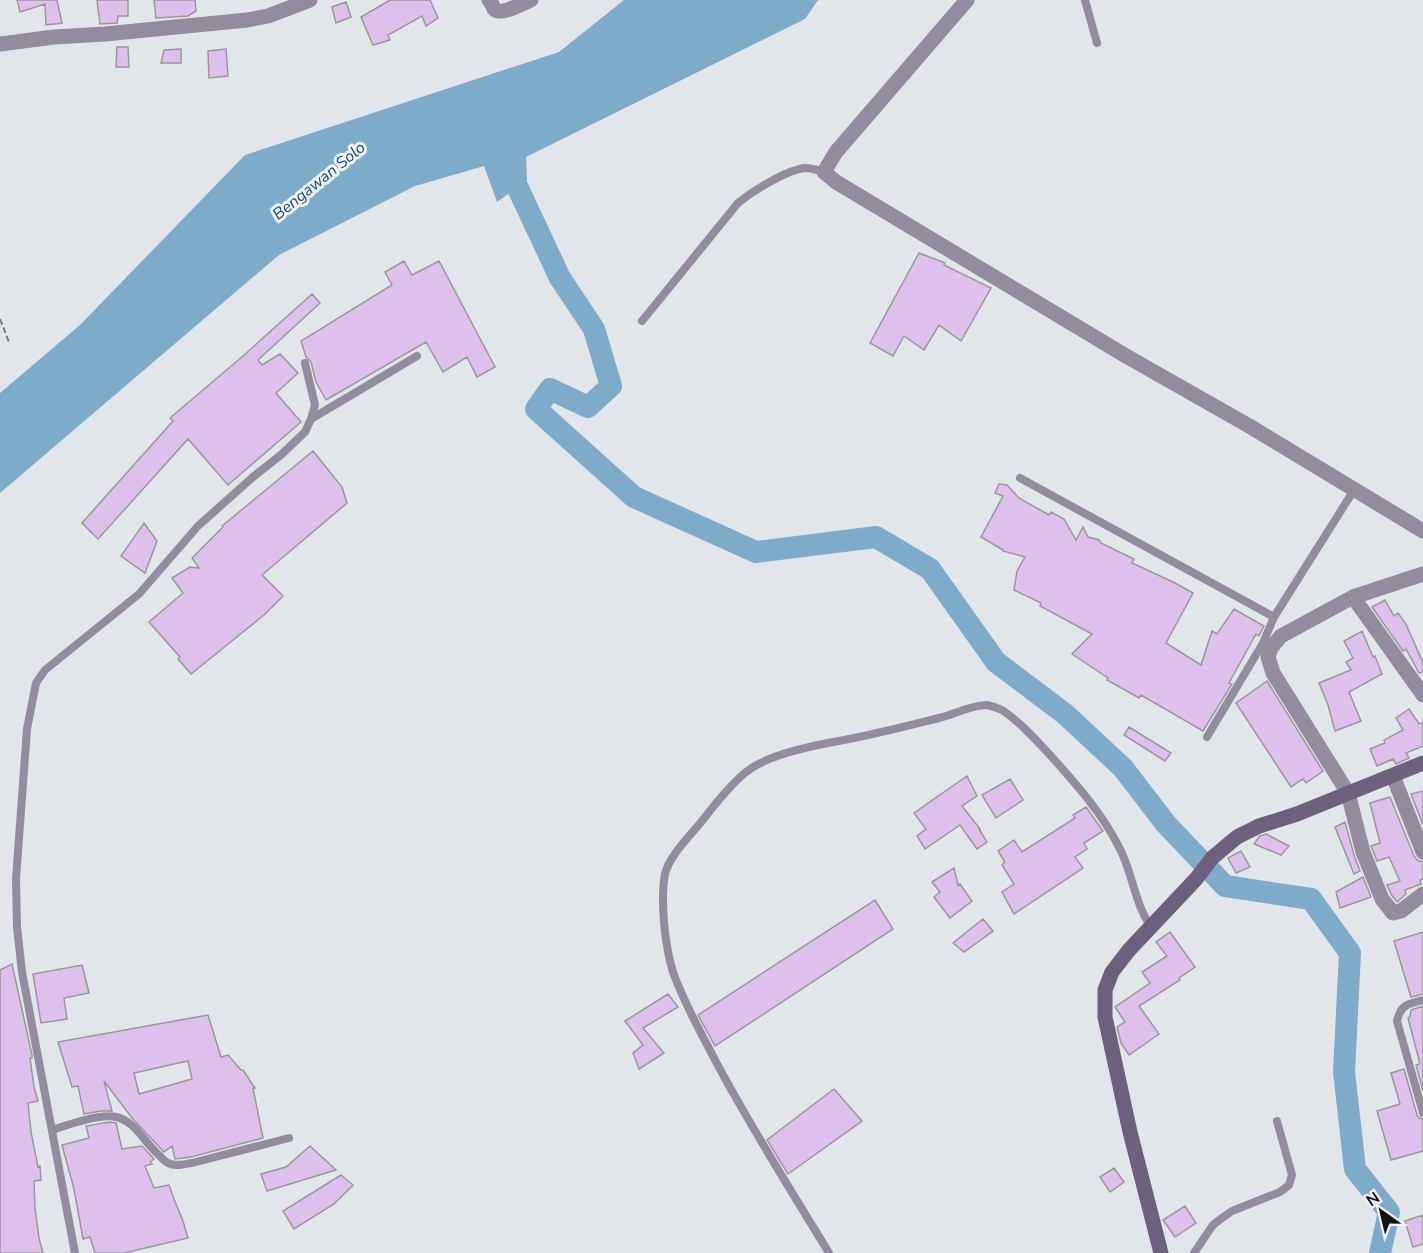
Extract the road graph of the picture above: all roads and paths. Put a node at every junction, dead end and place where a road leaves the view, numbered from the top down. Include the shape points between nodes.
1 (310, 0) edge
2 (489, 0) edge
3 (531, 0) edge
4 (967, 0) edge
5 (1085, 0) edge
6 (1097, 43) dead end
7 (0, 44) edge
8 (824, 172) junction
9 (0, 319) edge
10 (642, 321) dead end
11 (9, 342) dead end
12 (417, 356) dead end
13 (305, 363) dead end
14 (311, 419) junction
15 (1020, 478) dead end
16 (1354, 490) junction
17 (1423, 531) edge
18 (1423, 574) edge
19 (1353, 597) junction
20 (1274, 617) junction
21 (1423, 695) edge
22 (1207, 737) dead end
23 (1423, 763) edge
24 (1393, 776) junction
25 (1348, 793) junction
26 (1423, 852) edge
27 (1423, 894) edge
28 (1151, 927) junction
29 (1423, 1000) edge
30 (1423, 1113) edge
31 (1277, 1121) dead end
32 (52, 1130) junction
33 (288, 1138) dead end
34 (75, 1253) edge
35 (829, 1253) edge
36 (1161, 1253) edge
37 (1194, 1253) edge

1 - 7 street via 247,20
2 - 3 street via 500,12
4 - 8 street via 836,152
5 - 6 lane
8 - 10 lane via 804,168 794,171 738,203
8 - 16 street via 836,183
9 - 11 path
12 - 14 lane
13 - 14 lane via 315,405
14 - 32 lane via 305,432 282,454 198,526 139,594 45,670 36,682 27,729 16,879 17,927
15 - 20 lane
16 - 17 street
16 - 20 lane
18 - 19 street
19 - 21 street
19 - 25 street via 1281,636 1268,657 1273,673
20 - 22 lane via 1263,643
23 - 24 street
24 - 25 street
24 - 26 street
25 - 27 street via 1364,852 1385,904 1394,913
25 - 28 street via 1245,832 1212,858
28 - 35 lane via 1140,908 1121,851 1100,814 1037,742 999,708 970,708 879,733 808,747 760,764 731,786 672,859 666,873 663,899 672,969 684,1001 731,1090
28 - 36 street via 1112,972 1104,1003 1114,1064
29 - 30 lane via 1402,1007 1397,1021
31 - 37 lane via 1292,1175 1289,1185 1222,1218
32 - 33 lane via 116,1116 135,1128 169,1164 176,1165
32 - 34 lane

